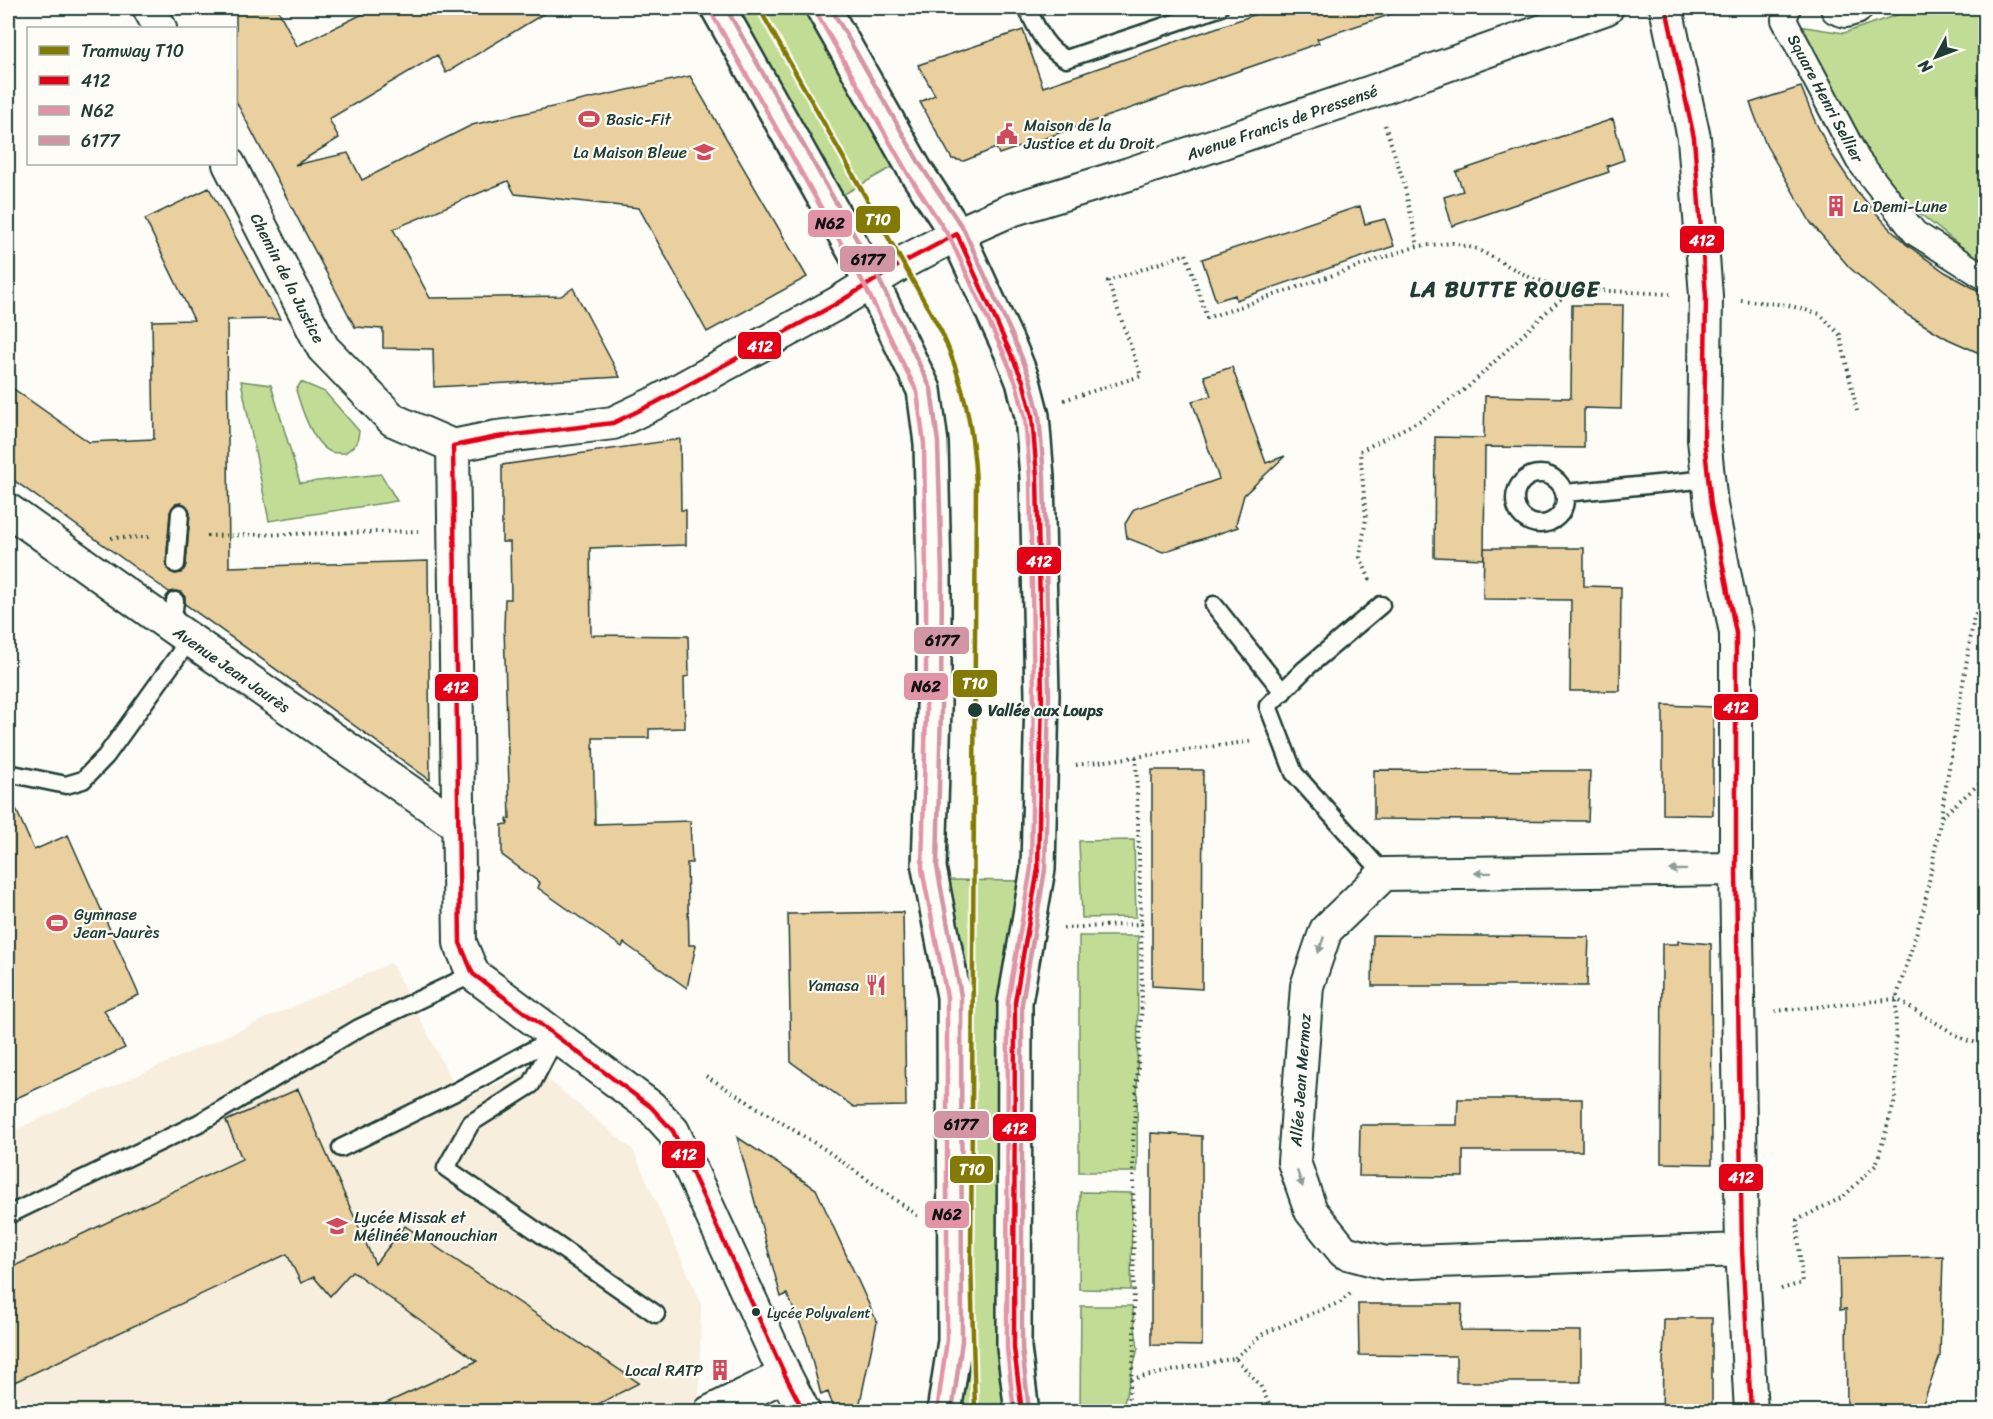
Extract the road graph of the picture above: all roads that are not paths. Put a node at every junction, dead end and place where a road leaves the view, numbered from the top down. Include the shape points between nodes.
1 (149, 8) edge
2 (718, 8) edge
3 (823, 8) edge
4 (1027, 8) edge
5 (1220, 8) edge
6 (1607, 8) edge
7 (1665, 8) edge
8 (1788, 8) edge
9 (1837, 8) edge
10 (1856, 8) edge
11 (159, 27) edge
12 (230, 165) edge
13 (957, 234) junction
14 (1986, 278) edge
15 (871, 281) junction
16 (453, 446) junction
17 (1709, 479) junction
18 (1565, 493) dead end
19 (8, 510) edge
20 (180, 513) dead end
21 (176, 564) dead end
22 (1214, 605) dead end
23 (1381, 605) road end
24 (179, 623) junction
25 (1283, 692) junction
26 (8, 773) edge
27 (459, 826) junction
28 (1736, 869) junction
29 (1384, 874) junction
30 (473, 974) junction
31 (556, 1037) junction
32 (341, 1148) dead end
33 (8, 1215) edge
34 (1742, 1250) junction
35 (656, 1314) dead end
36 (785, 1376) junction
37 (710, 1412) edge
38 (804, 1412) edge
39 (944, 1412) edge
40 (1022, 1412) edge
41 (1751, 1412) edge

1 - 11 street
2 - 15 main road
3 - 13 main road via 915,170
4 - 5 lane via 1054,54 1066,59
6 - 13 street, Avenue Francis de Pressensé via 1374,91 1011,210
7 - 17 street via 1694,138 1706,297 1704,439
8 - 14 street, Square Henri Sellier via 1784,20 1858,160 1915,233
9 - 10 street
12 - 16 street, Chemin de la Justice via 323,348 393,420
13 - 15 street, Avenue Francis de Pressensé
13 - 40 main road via 1023,381 1032,416 1037,477 1041,695 1038,869 1015,1002 1014,1348
15 - 16 street, Avenue Francis de Pressensé via 836,304 613,423
15 - 39 main road via 924,390 931,442 934,709 930,868 954,996 956,1341
16 - 27 street
17 - 18 lane
17 - 28 street via 1736,633
19 - 24 street, Avenue Jean Jaurès
20 - 21 lane
22 - 25 lane
23 - 25 lane
24 - 26 lane via 106,756 83,780 66,785
24 - 27 street, Avenue Jean Jaurès
25 - 29 lane via 1268,706 1294,773
27 - 30 street via 460,943
28 -> 29 street
28 - 34 street
29 -> 34 street, Allée Jean Mermoz via 1326,930 1307,986 1294,1162 1311,1211 1344,1252 1385,1263
30 - 31 street
30 - 33 lane via 358,1028 199,1123
31 - 32 lane
31 - 35 lane via 531,1085 471,1123 446,1168
31 - 36 street via 651,1107 672,1131
34 - 41 street
36 - 37 street
36 - 38 street

